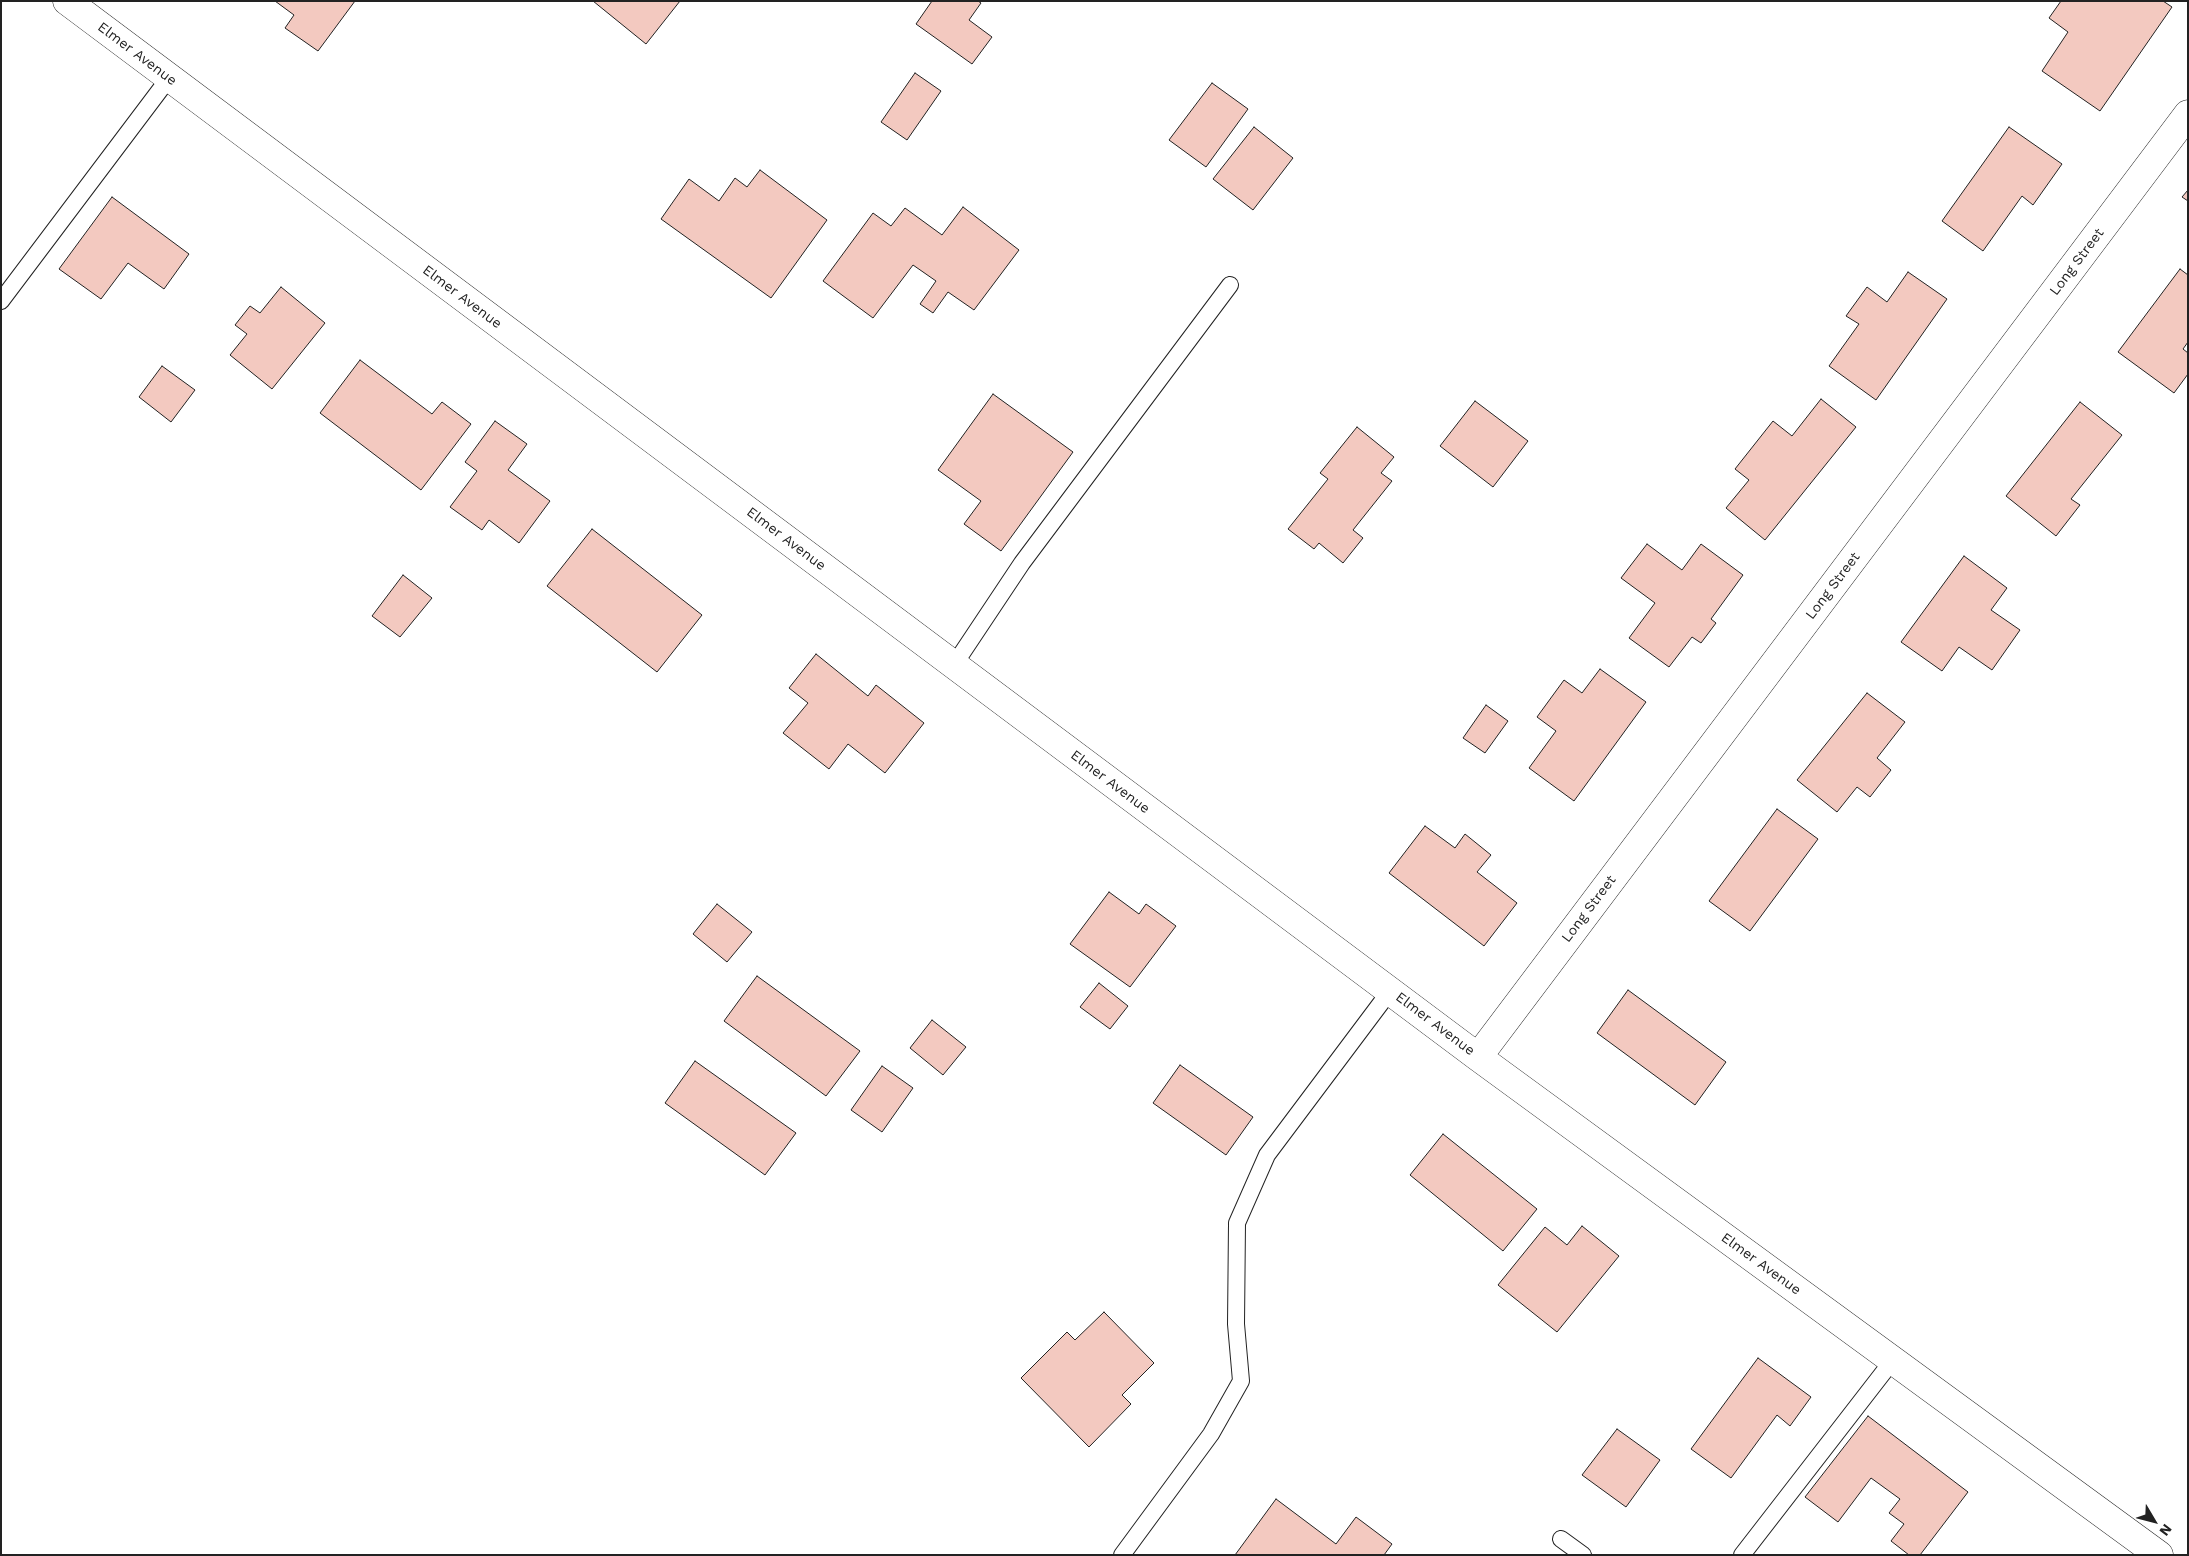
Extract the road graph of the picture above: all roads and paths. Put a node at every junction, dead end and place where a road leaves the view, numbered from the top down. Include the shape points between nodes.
1 (67, 1) edge
2 (169, 78) junction
3 (2188, 114) edge
4 (1230, 285) dead end
5 (1, 301) edge
6 (954, 665) junction
7 (1390, 991) junction
8 (1478, 1057) junction
9 (1893, 1360) junction
10 (1561, 1540) dead end
11 (1122, 1555) edge
12 (1583, 1555) edge
13 (1742, 1555) edge
14 (2159, 1555) edge

1 - 2 street, Elmer Avenue
2 - 5 lane
2 - 6 street, Elmer Avenue
3 - 8 street, Long Street
4 - 6 lane via 1022,563
6 - 7 street, Elmer Avenue
7 - 8 street, Elmer Avenue
7 - 11 lane via 1267,1155 1237,1223 1236,1324 1241,1381 1211,1434
8 - 9 street, Elmer Avenue
9 - 13 lane
9 - 14 street, Elmer Avenue
10 - 12 lane

